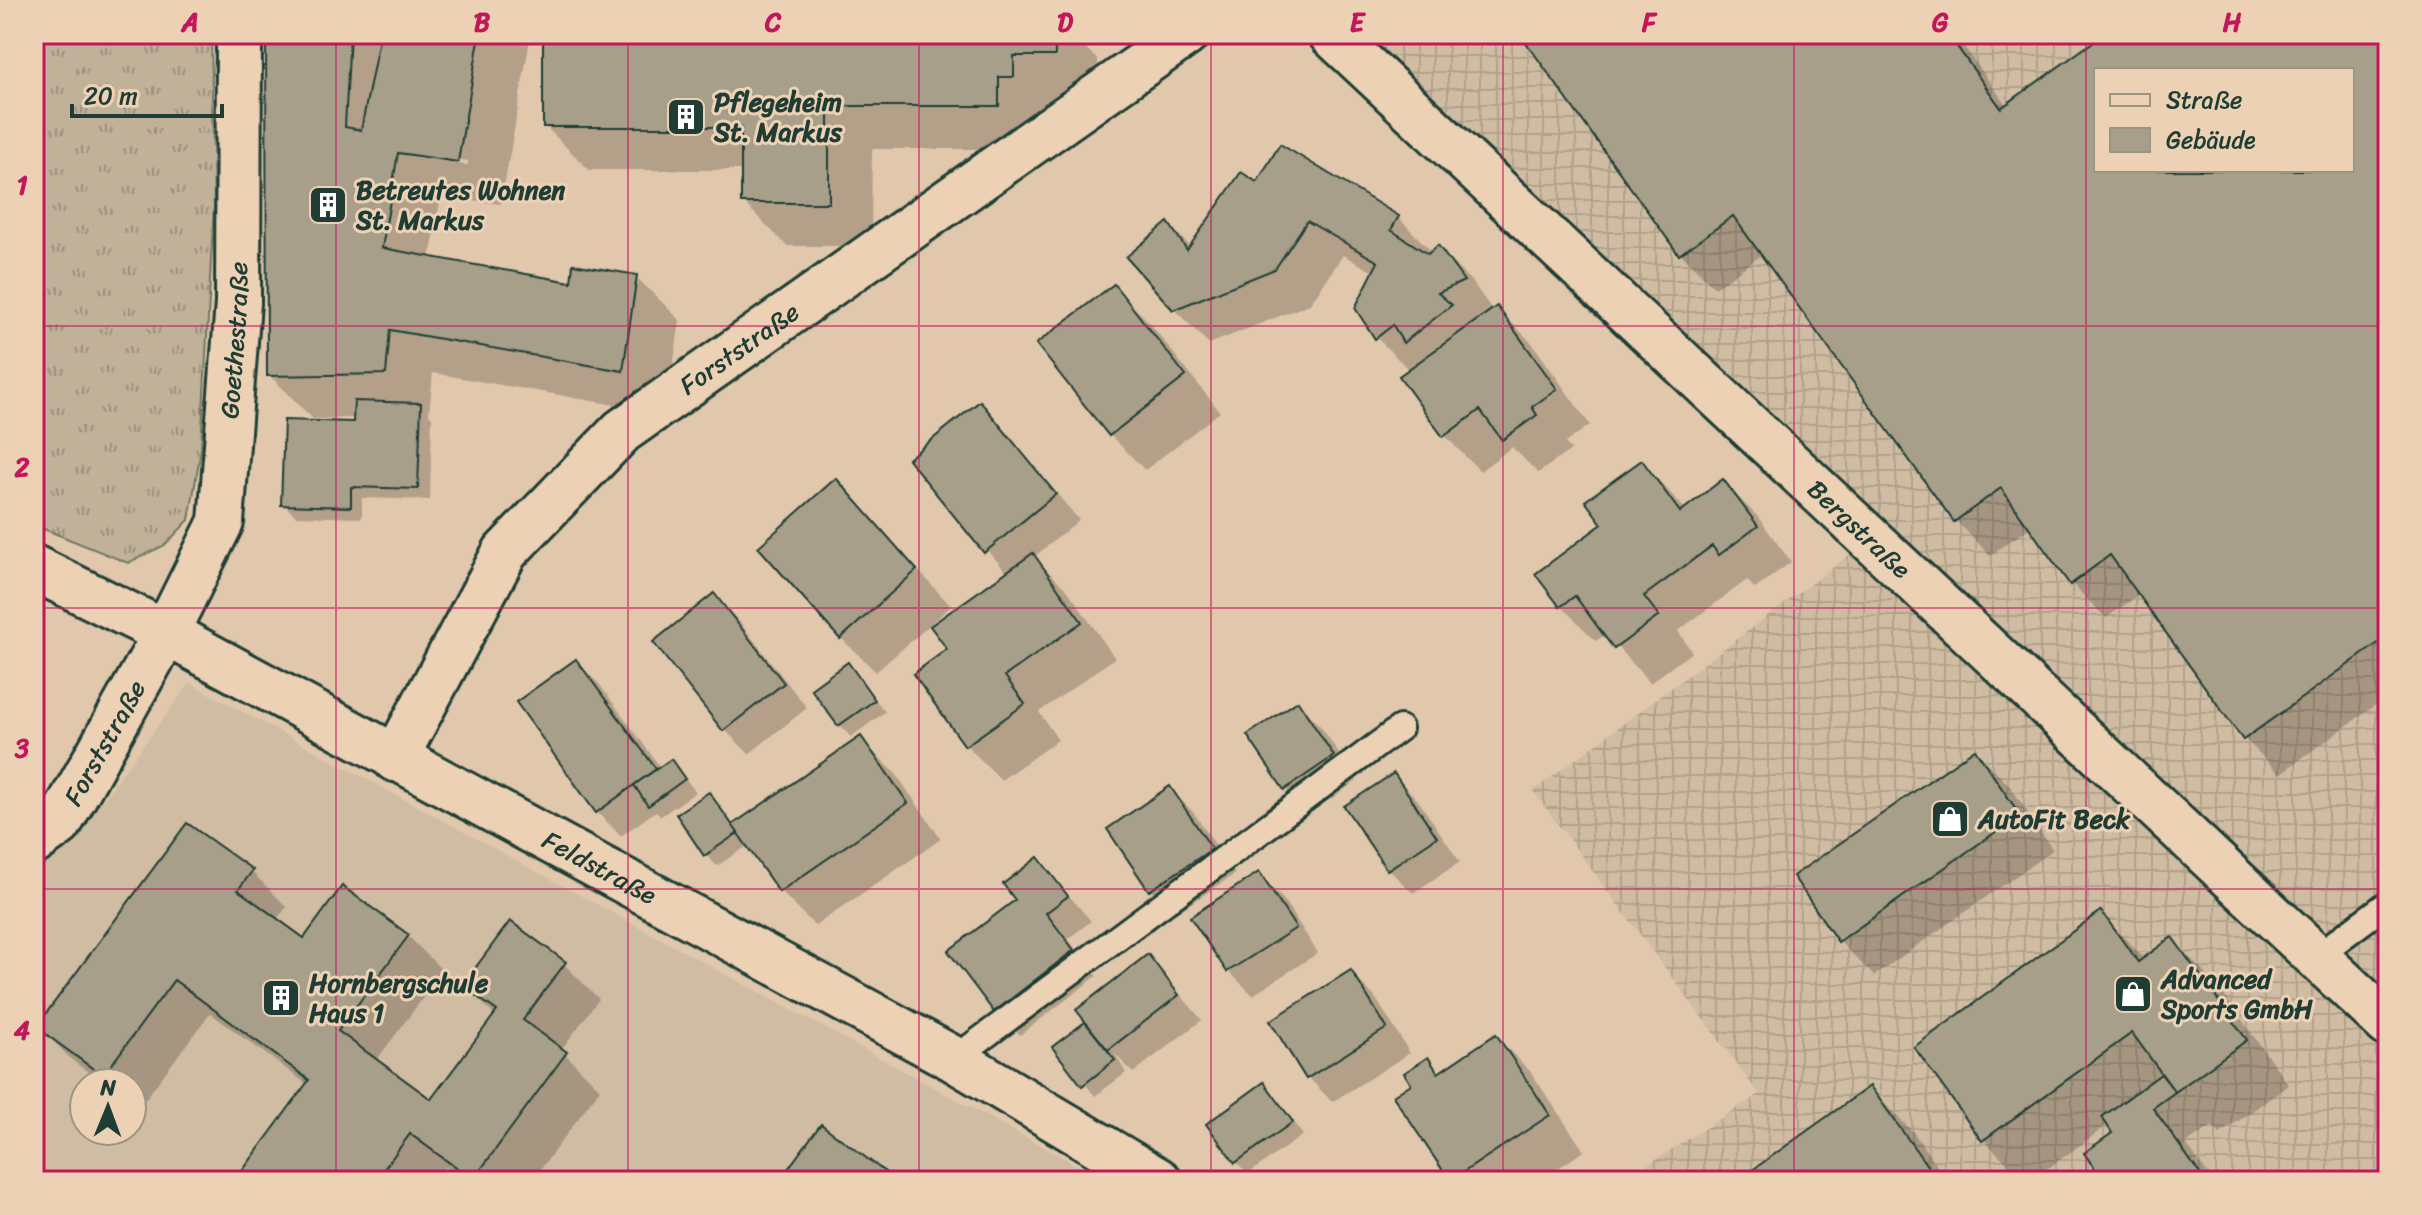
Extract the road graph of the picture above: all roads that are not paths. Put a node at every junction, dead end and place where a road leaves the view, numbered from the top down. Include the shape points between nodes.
1 (239, 34) edge
2 (1186, 34) edge
3 (1331, 34) edge
4 (34, 568) edge
5 (166, 633) junction
6 (1400, 728) dead end
7 (395, 759) junction
8 (34, 842) edge
9 (2388, 903) edge
10 (2317, 956) junction
11 (2388, 1024) edge
12 (954, 1059) junction
13 (1159, 1181) edge

1 - 5 street, Goethestraße via 238,303 221,522
2 - 7 street, Forststraße via 622,431 505,552
3 - 10 street, Bergstraße
4 - 5 street, Feldstraße
5 - 7 street, Feldstraße
5 - 8 street, Forststraße via 59,824
6 - 12 lane
7 - 12 street, Feldstraße
9 - 10 lane
10 - 11 street, Bergstraße
12 - 13 street, Feldstraße

